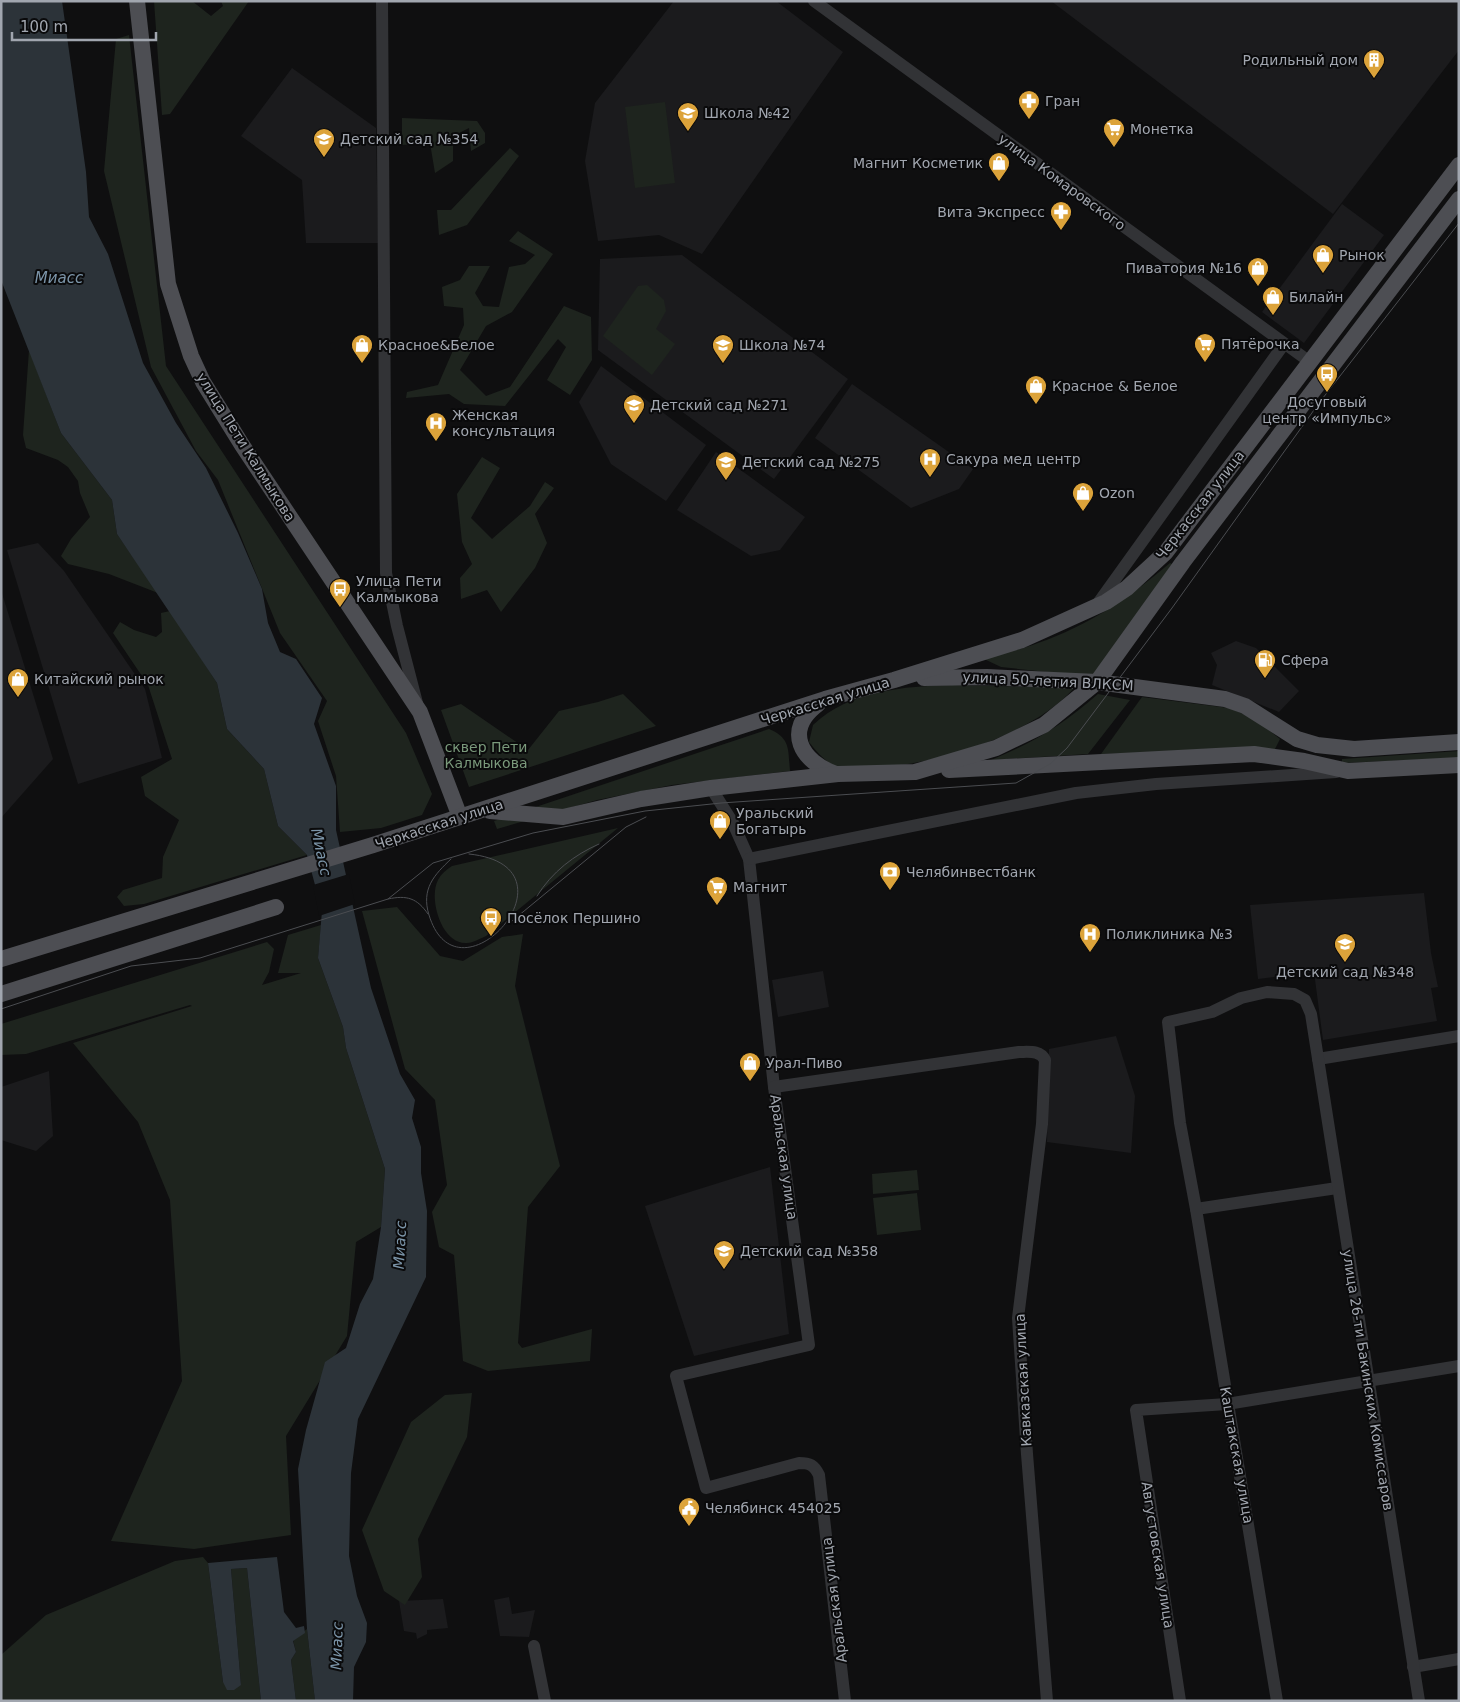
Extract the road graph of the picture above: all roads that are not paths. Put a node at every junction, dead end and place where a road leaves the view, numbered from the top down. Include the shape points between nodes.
1 (137, 1) edge
2 (382, 1) edge
3 (814, 1) edge
4 (1459, 165) edge
5 (1459, 199) edge
6 (1284, 344) junction
7 (1310, 362) junction
8 (1326, 374) junction
9 (1094, 608) junction
10 (894, 680) junction
11 (1097, 682) junction
12 (825, 699) junction
13 (420, 712) junction
14 (1459, 742) edge
15 (1459, 765) edge
16 (1348, 771) junction
17 (915, 772) junction
18 (838, 774) junction
19 (711, 788) junction
20 (483, 810) junction
21 (460, 817) junction
22 (749, 859) junction
23 (276, 907) dead end
24 (4, 960) edge
25 (1, 994) edge
26 (1168, 1022) joint
27 (1459, 1036) edge
28 (1318, 1059) junction
29 (1045, 1060) joint
30 (774, 1087) junction
31 (1337, 1188) junction
32 (1196, 1209) junction
33 (1459, 1366) edge
34 (1370, 1381) junction
35 (1227, 1404) junction
36 (534, 1646) dead end
37 (1459, 1659) edge
38 (1413, 1667) junction
39 (545, 1701) edge
40 (845, 1701) edge
41 (1047, 1701) edge
42 (1180, 1701) edge
43 (1277, 1701) edge
44 (1419, 1701) edge

1 - 13 main road, улица Пети Калмыкова via 168,284 191,356 203,382 242,445
2 - 13 street, улица Пети Калмыкова via 386,573
3 - 6 street, улица Комаровского
4 - 7 main road, Черкасская улица
5 - 8 main road, Черкасская улица
6 - 7 street, улица Комаровского
6 - 9 street
7 - 8 main road
7 - 9 main road, Черкасская улица via 1166,552 1127,588
8 - 11 main road, Черкасская улица via 1183,562
9 - 10 main road, Черкасская улица via 1022,640
10 - 11 main road, улица 50-летия ВЛКСМ via 948,676
10 - 12 main road, Черкасская улица
11 - 14 main road, улица 50-летия ВЛКСМ via 1225,699 1245,706 1297,739 1317,744 1354,748
11 - 17 main road, Черкасская улица via 1062,713 1028,734 964,760
12 - 18 main road via 805,716 799,726 798,737 810,759 822,769
12 - 20 main road, Черкасская улица
13 - 21 main road, улица Пети Калмыкова
15 - 16 main road
16 - 17 main road via 1254,754
16 - 22 street via 1156,784 1076,793
17 - 18 main road, Черкасская улица
18 - 19 main road, Черкасская улица
19 - 20 main road, Черкасская улица via 563,816
19 - 22 street, Аральская улица via 733,823
20 - 21 main road, Черкасская улица
21 - 24 main road, Черкасская улица
22 - 30 street, Аральская улица
23 - 25 main road
26 - 28 street, улица 26-ти Бакинских Комиссаров via 1212,1012 1241,998 1267,992 1294,994 1305,1000
26 - 32 street, Каштакская улица via 1180,1123
27 - 28 street
28 - 31 street, улица 26-ти Бакинских Комиссаров
29 - 30 street, Аральская улица via 1034,1052 1019,1052
29 - 41 street, Кавказская улица via 1042,1124 1018,1318
30 - 40 street, Аральская улица via 809,1345 676,1376 706,1488 799,1463 816,1467
31 - 32 street
31 - 34 street, улица 26-ти Бакинских Комиссаров
32 - 35 street, Каштакская улица
33 - 34 street
34 - 35 street
34 - 38 street, улица 26-ти Бакинских Комиссаров
35 - 42 street, Августовская улица via 1136,1410
35 - 43 street, Каштакская улица
36 - 39 street
37 - 38 street
38 - 44 street, улица 26-ти Бакинских Комиссаров

